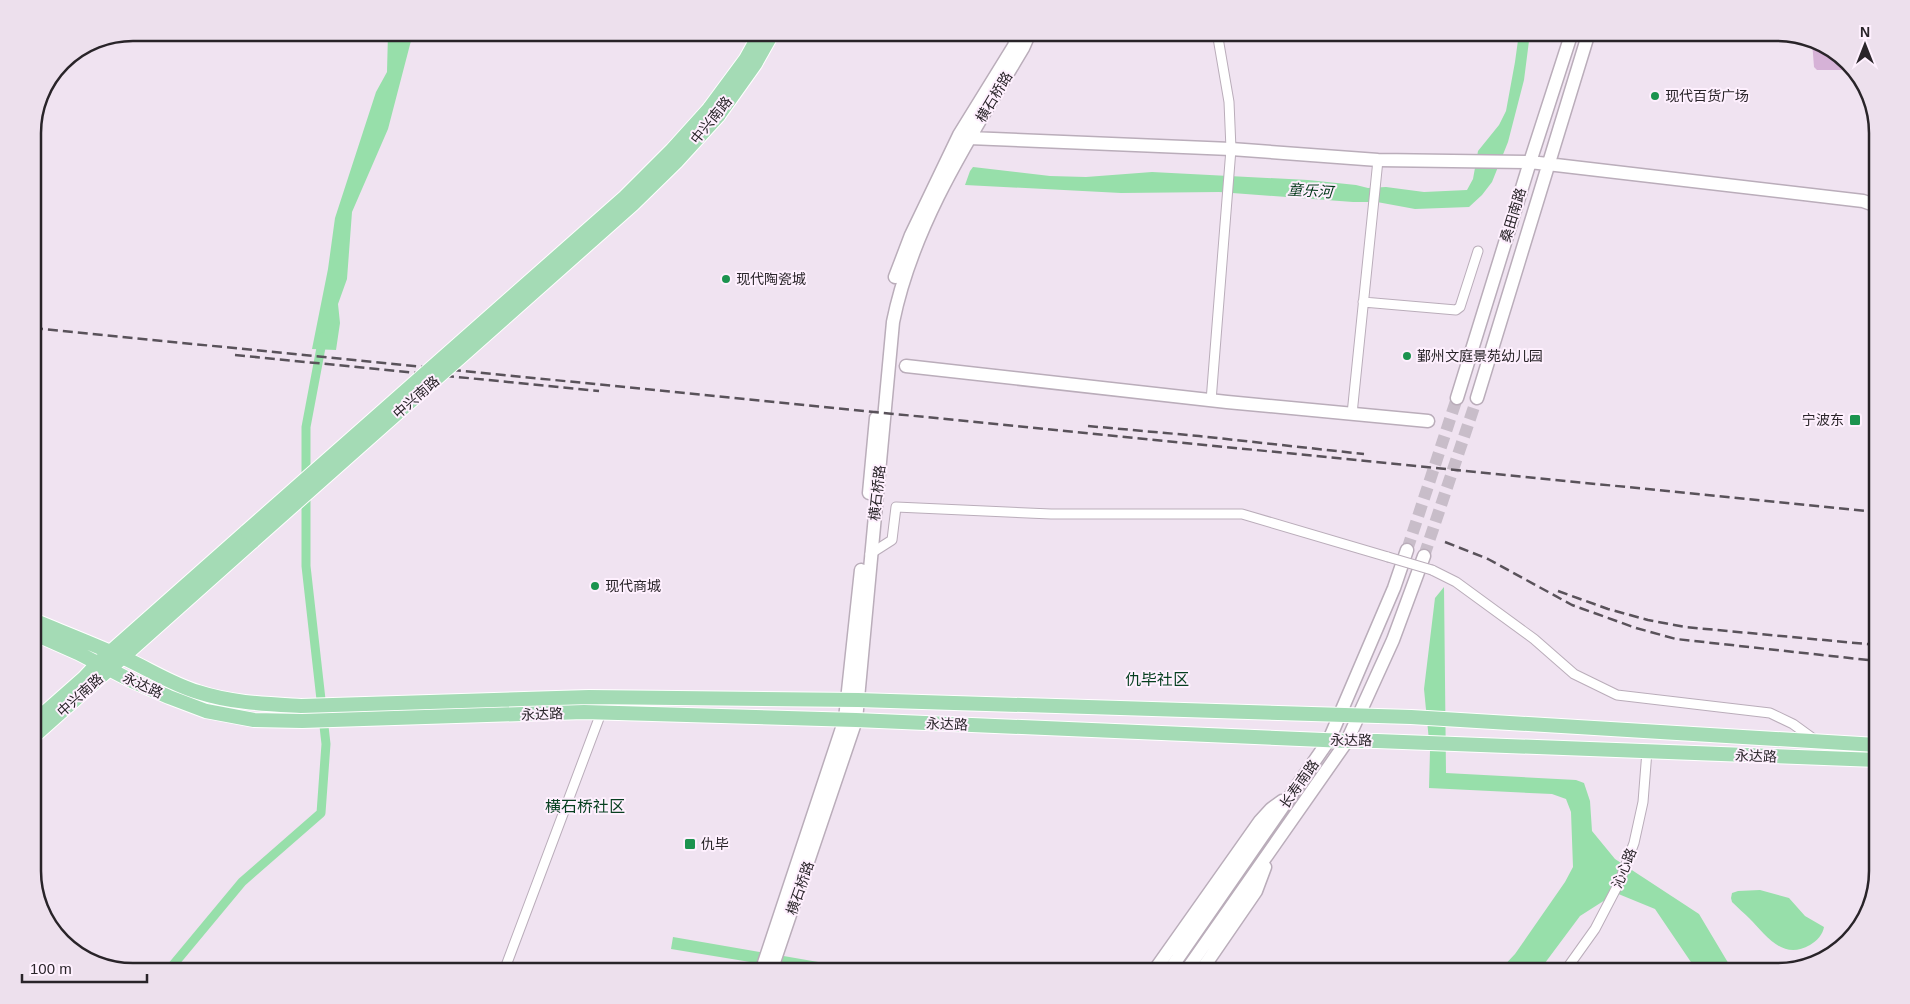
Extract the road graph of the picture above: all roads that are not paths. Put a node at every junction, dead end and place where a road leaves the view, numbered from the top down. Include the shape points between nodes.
1 (756, 41) edge
2 (768, 41) edge
3 (1015, 41) edge
4 (1026, 41) edge
5 (1219, 41) edge
6 (1569, 41) edge
7 (1586, 41) edge
8 (714, 112) junction
9 (969, 138) junction
10 (1231, 149) junction
11 (1378, 160) junction
12 (1530, 162) junction
13 (1550, 164) junction
14 (1869, 204) edge
15 (1478, 251) dead end
16 (1363, 302) junction
17 (906, 366) dead end
18 (1457, 398) tunnel mouth
19 (1477, 398) tunnel mouth
20 (1211, 400) junction
21 (1352, 414) junction
22 (1428, 421) dead end
23 (1407, 550) tunnel mouth
24 (870, 554) junction
25 (1424, 556) tunnel mouth
26 (41, 623) edge
27 (41, 637) edge
28 (116, 654) junction
29 (103, 666) junction
30 (606, 697) junction
31 (853, 700) junction
32 (600, 713) junction
33 (1339, 716) junction
34 (1358, 716) junction
35 (41, 717) edge
36 (851, 720) junction
37 (41, 730) edge
38 (1329, 740) junction
39 (1347, 741) junction
40 (1817, 742) junction
41 (1869, 745) edge
42 (1647, 751) junction
43 (1869, 760) edge
44 (1290, 796) junction
45 (1272, 848) junction
46 (507, 963) edge
47 (764, 963) edge
48 (774, 963) edge
49 (1160, 963) edge
50 (1175, 963) edge
51 (1192, 963) edge
52 (1207, 963) edge
53 (1571, 963) edge

1 - 8 main road, 中兴南路
2 - 8 main road, 中兴南路 via 754,64
3 - 31 main road, 横石桥路 via 959,135 911,235 894,281 888,306
4 - 9 main road, 横石桥路
5 - 10 street via 1229,102
6 - 12 main road, 桑田南路
7 - 13 main road, 桑田南路
8 - 28 main road, 中兴南路, bridge via 676,162 633,204
9 - 10 main road
9 - 24 main road, 横石桥路 via 916,246 897,300
10 - 11 main road
10 - 20 street
11 - 12 main road
11 - 16 street
12 - 13 main road
12 - 18 main road, 桑田南路
13 - 14 main road
13 - 19 main road, 桑田南路
15 - 16 street via 1460,307 1456,310
16 - 21 street
17 - 20 main road
20 - 21 main road
21 - 22 main road
23 - 33 main road, 长寿南路
24 - 31 main road, 横石桥路
24 - 40 street, bridge via 892,540 896,507 1051,514 1242,514 1432,570 1456,582 1534,639 1574,674 1617,695 1770,713 1793,724
25 - 34 main road, 长寿南路 via 1393,640
26 - 28 main road, 永达路
27 - 29 main road, 永达路
28 - 29 main road, 中兴南路
28 - 30 main road, 永达路 via 198,692 258,704 301,706
29 - 32 main road, 永达路 via 206,711 254,720
29 - 35 main road, 中兴南路 via 84,678
29 - 37 main road, 中兴南路 via 99,679
30 - 31 main road, 永达路
30 - 32 street
31 - 33 main road, 永达路
31 - 36 main road, 横石桥路
32 - 36 main road, 永达路
32 - 46 street
33 - 34 main road, 永达路
33 - 38 main road, 长寿南路
34 - 39 main road, 长寿南路
34 - 40 main road, 永达路
36 - 38 main road, 永达路
36 - 47 main road, 横石桥路
36 - 48 main road, 横石桥路
38 - 39 main road, 永达路
38 - 44 main road, 长寿南路
39 - 42 main road, 永达路
39 - 45 main road, 长寿南路
40 - 41 main road, 永达路
42 - 43 main road, 永达路
42 - 53 street, 沁心路 via 1644,802 1634,844 1619,883 1595,929
44 - 49 main road via 1260,821
44 - 50 main road, 长寿南路
45 - 51 main road, 长寿南路
45 - 52 main road via 1256,890

